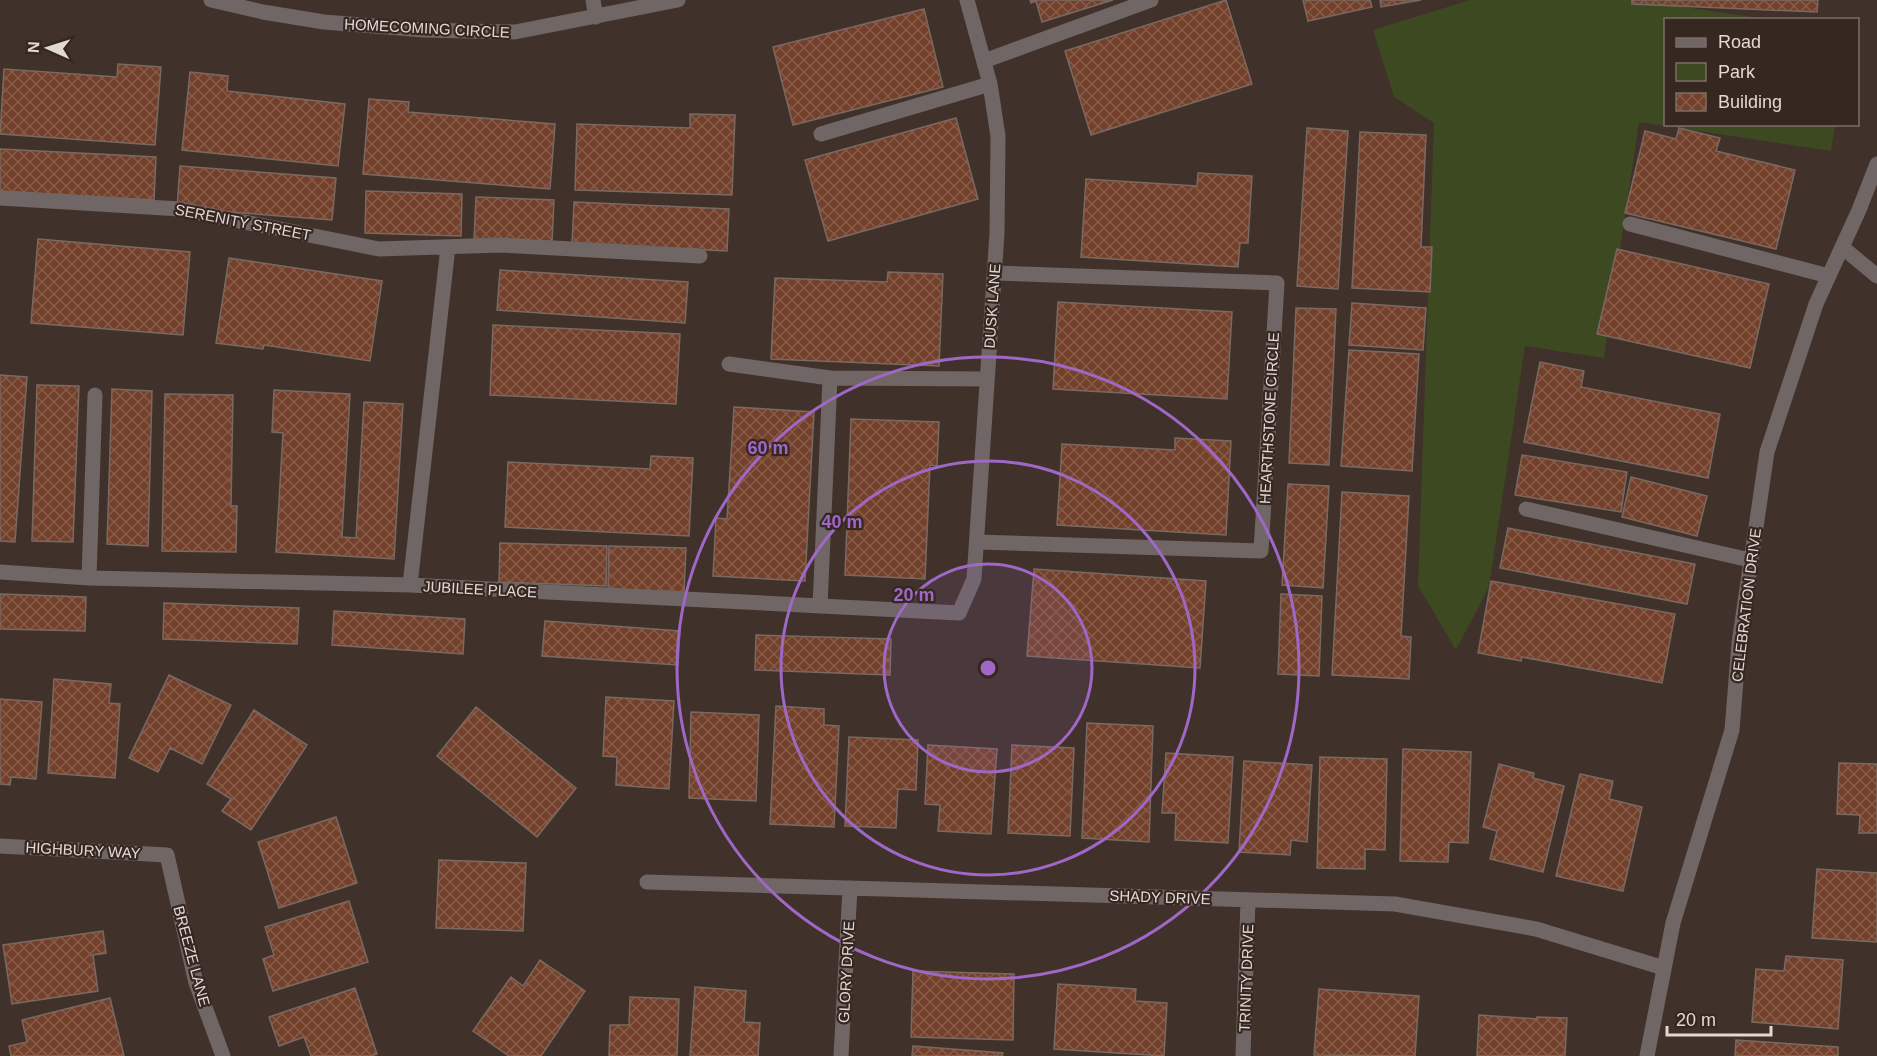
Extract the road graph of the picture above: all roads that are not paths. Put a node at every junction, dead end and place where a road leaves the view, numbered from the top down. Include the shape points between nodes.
1 (212, 0) edge
2 (593, 0) edge
3 (678, 0) edge
4 (967, 0) edge
5 (1151, 0) edge
6 (278, 7) edge
7 (596, 17) junction
8 (984, 61) junction
9 (990, 84) junction
10 (821, 134) dead end
11 (1877, 164) edge
12 (0, 198) edge
13 (1630, 224) dead end
14 (448, 247) junction
15 (1842, 247) junction
16 (700, 256) dead end
17 (995, 273) junction
18 (1829, 276) junction
19 (1877, 276) edge
20 (729, 364) dead end
21 (830, 378) junction
22 (987, 379) junction
23 (95, 395) dead end
24 (1526, 509) dead end
25 (977, 542) junction
26 (1750, 560) junction
27 (0, 572) edge
28 (88, 578) junction
29 (410, 585) junction
30 (820, 606) junction
31 (959, 613) joint
32 (0, 846) edge
33 (167, 855) joint
34 (647, 882) dead end
35 (850, 888) junction
36 (1248, 900) junction
37 (1664, 968) junction
38 (223, 1056) edge
39 (841, 1056) edge
40 (1243, 1056) edge
41 (1647, 1056) edge

1 - 6 street, HOMECOMING CIRCLE
2 - 7 street
3 - 7 street, HOMECOMING CIRCLE
4 - 8 street, DUSK LANE
5 - 8 street
6 - 7 street, HOMECOMING CIRCLE via 324,22 413,29 515,32
8 - 9 street, DUSK LANE
9 - 10 street
9 - 17 street, DUSK LANE via 998,136
11 - 15 street, CELEBRATION DRIVE
12 - 14 street, SERENITY STREET via 180,208 379,249
13 - 18 street
14 - 16 street, SERENITY STREET via 501,245
14 - 29 street
15 - 18 street, CELEBRATION DRIVE
15 - 19 street
17 - 22 street, DUSK LANE
17 - 25 street, HEARTHSTONE CIRCLE via 1276,283 1261,551
18 - 26 street, CELEBRATION DRIVE via 1767,452
20 - 21 street
21 - 22 street
21 - 30 street
22 - 25 street, DUSK LANE
23 - 28 street
24 - 26 street
25 - 31 street, DUSK LANE via 975,579
26 - 37 street, CELEBRATION DRIVE via 1732,730 1673,923
27 - 28 street, JUBILEE PLACE
28 - 29 street, JUBILEE PLACE
29 - 30 street, JUBILEE PLACE
30 - 31 street, JUBILEE PLACE
32 - 33 street, HIGHBURY WAY
33 - 38 street, BREEZE LANE via 196,983
34 - 35 street, SHADY DRIVE
35 - 36 street, SHADY DRIVE
35 - 39 street, GLORY DRIVE
36 - 37 street, SHADY DRIVE via 1395,904 1536,929
36 - 40 street, TRINITY DRIVE
37 - 41 street, CELEBRATION DRIVE

